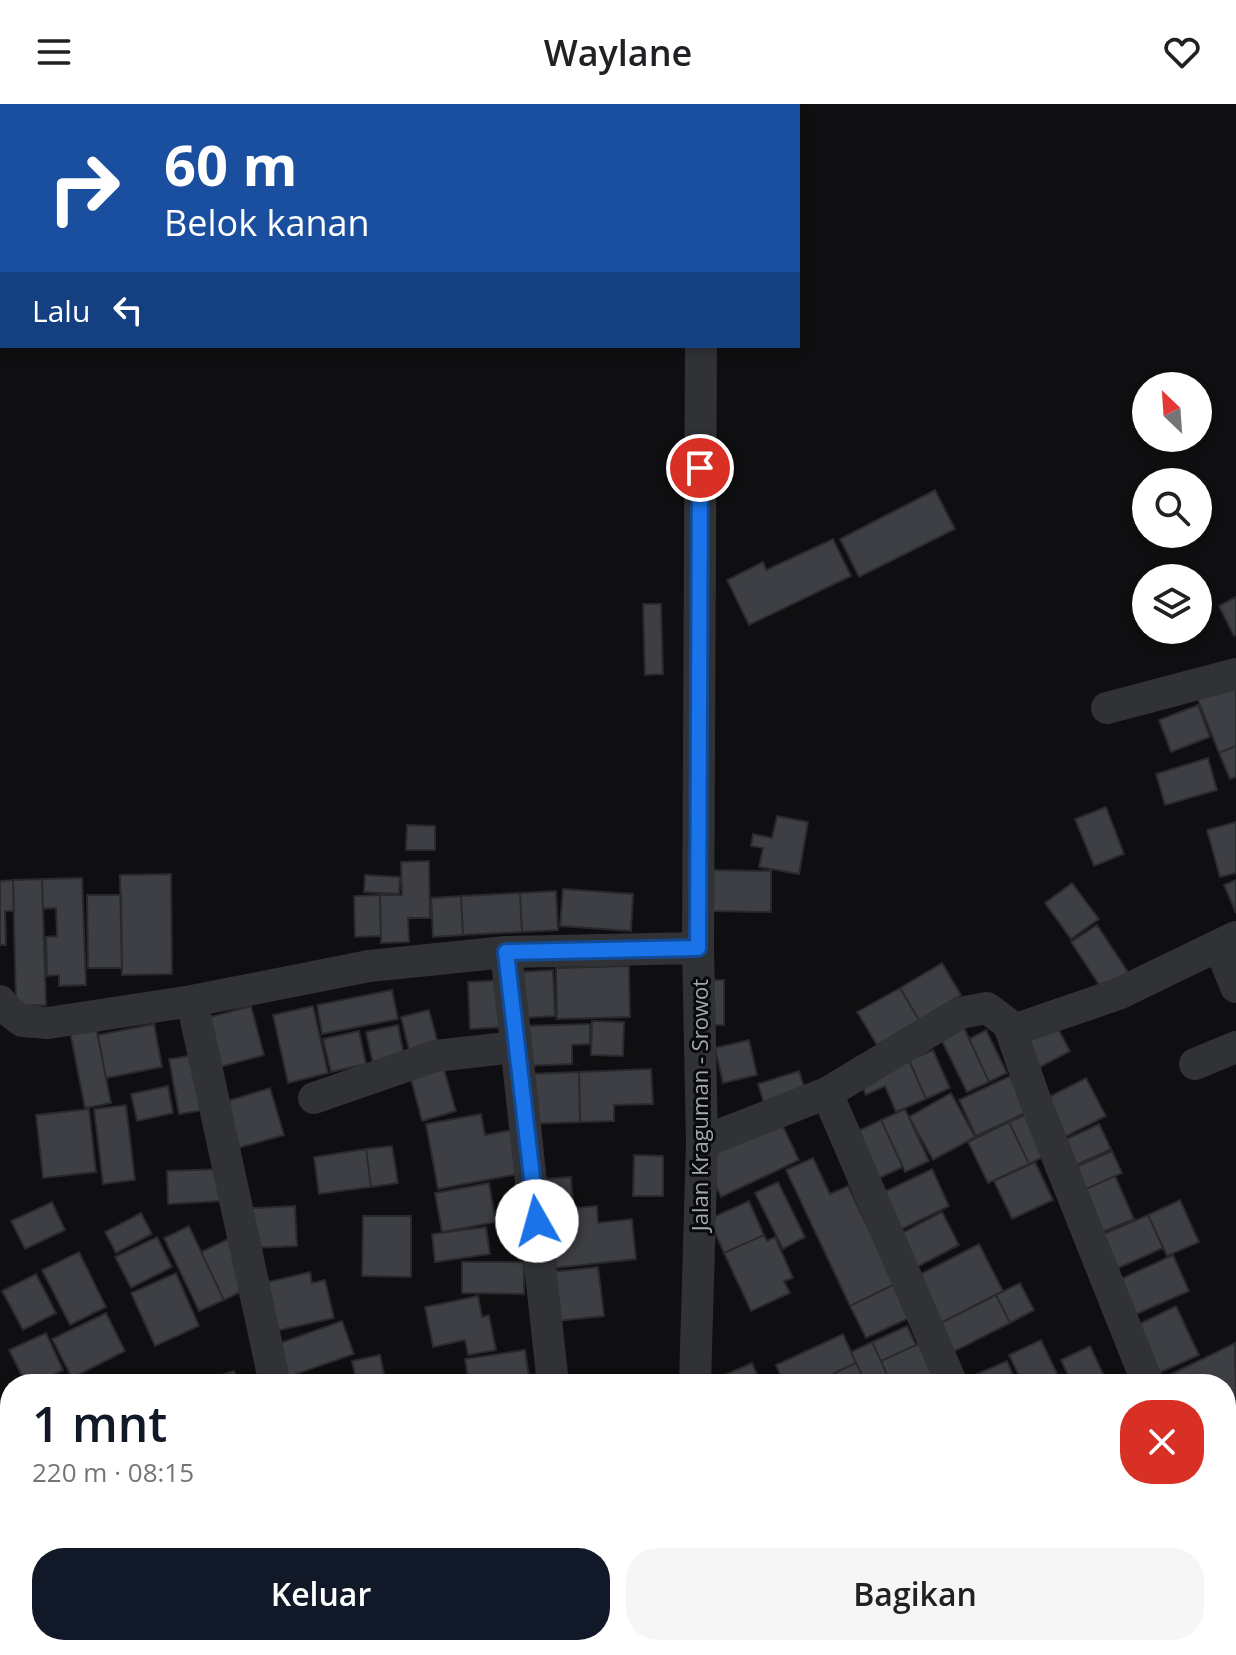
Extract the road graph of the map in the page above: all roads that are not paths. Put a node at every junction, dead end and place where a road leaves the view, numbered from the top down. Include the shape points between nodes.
1 (701, 348) edge
2 (1236, 674) edge
3 (1107, 708) dead end
4 (1228, 941) edge
5 (698, 948) junction
6 (506, 952) junction
7 (1236, 987) edge
8 (0, 1001) edge
9 (192, 1001) junction
10 (1011, 1031) junction
11 (516, 1047) junction
12 (1236, 1047) edge
13 (1195, 1064) dead end
14 (827, 1093) junction
15 (314, 1098) dead end
16 (702, 1142) junction
17 (273, 1374) edge
18 (552, 1374) edge
19 (695, 1374) edge
20 (948, 1374) edge
21 (1144, 1374) edge

1 - 5 street, Jalan Kraguman - Srowot
2 - 3 street
4 - 7 street
4 - 10 street via 1118,994
5 - 6 street
5 - 16 street, Jalan Kraguman - Srowot
6 - 9 street via 369,966
6 - 11 street
8 - 9 street via 22,1021 48,1023
9 - 17 street
10 - 14 street via 987,1008 960,1013
10 - 21 street
11 - 15 street via 435,1056
11 - 18 street
12 - 13 street
14 - 16 street
14 - 20 street
16 - 19 street, Jalan Kraguman - Srowot

